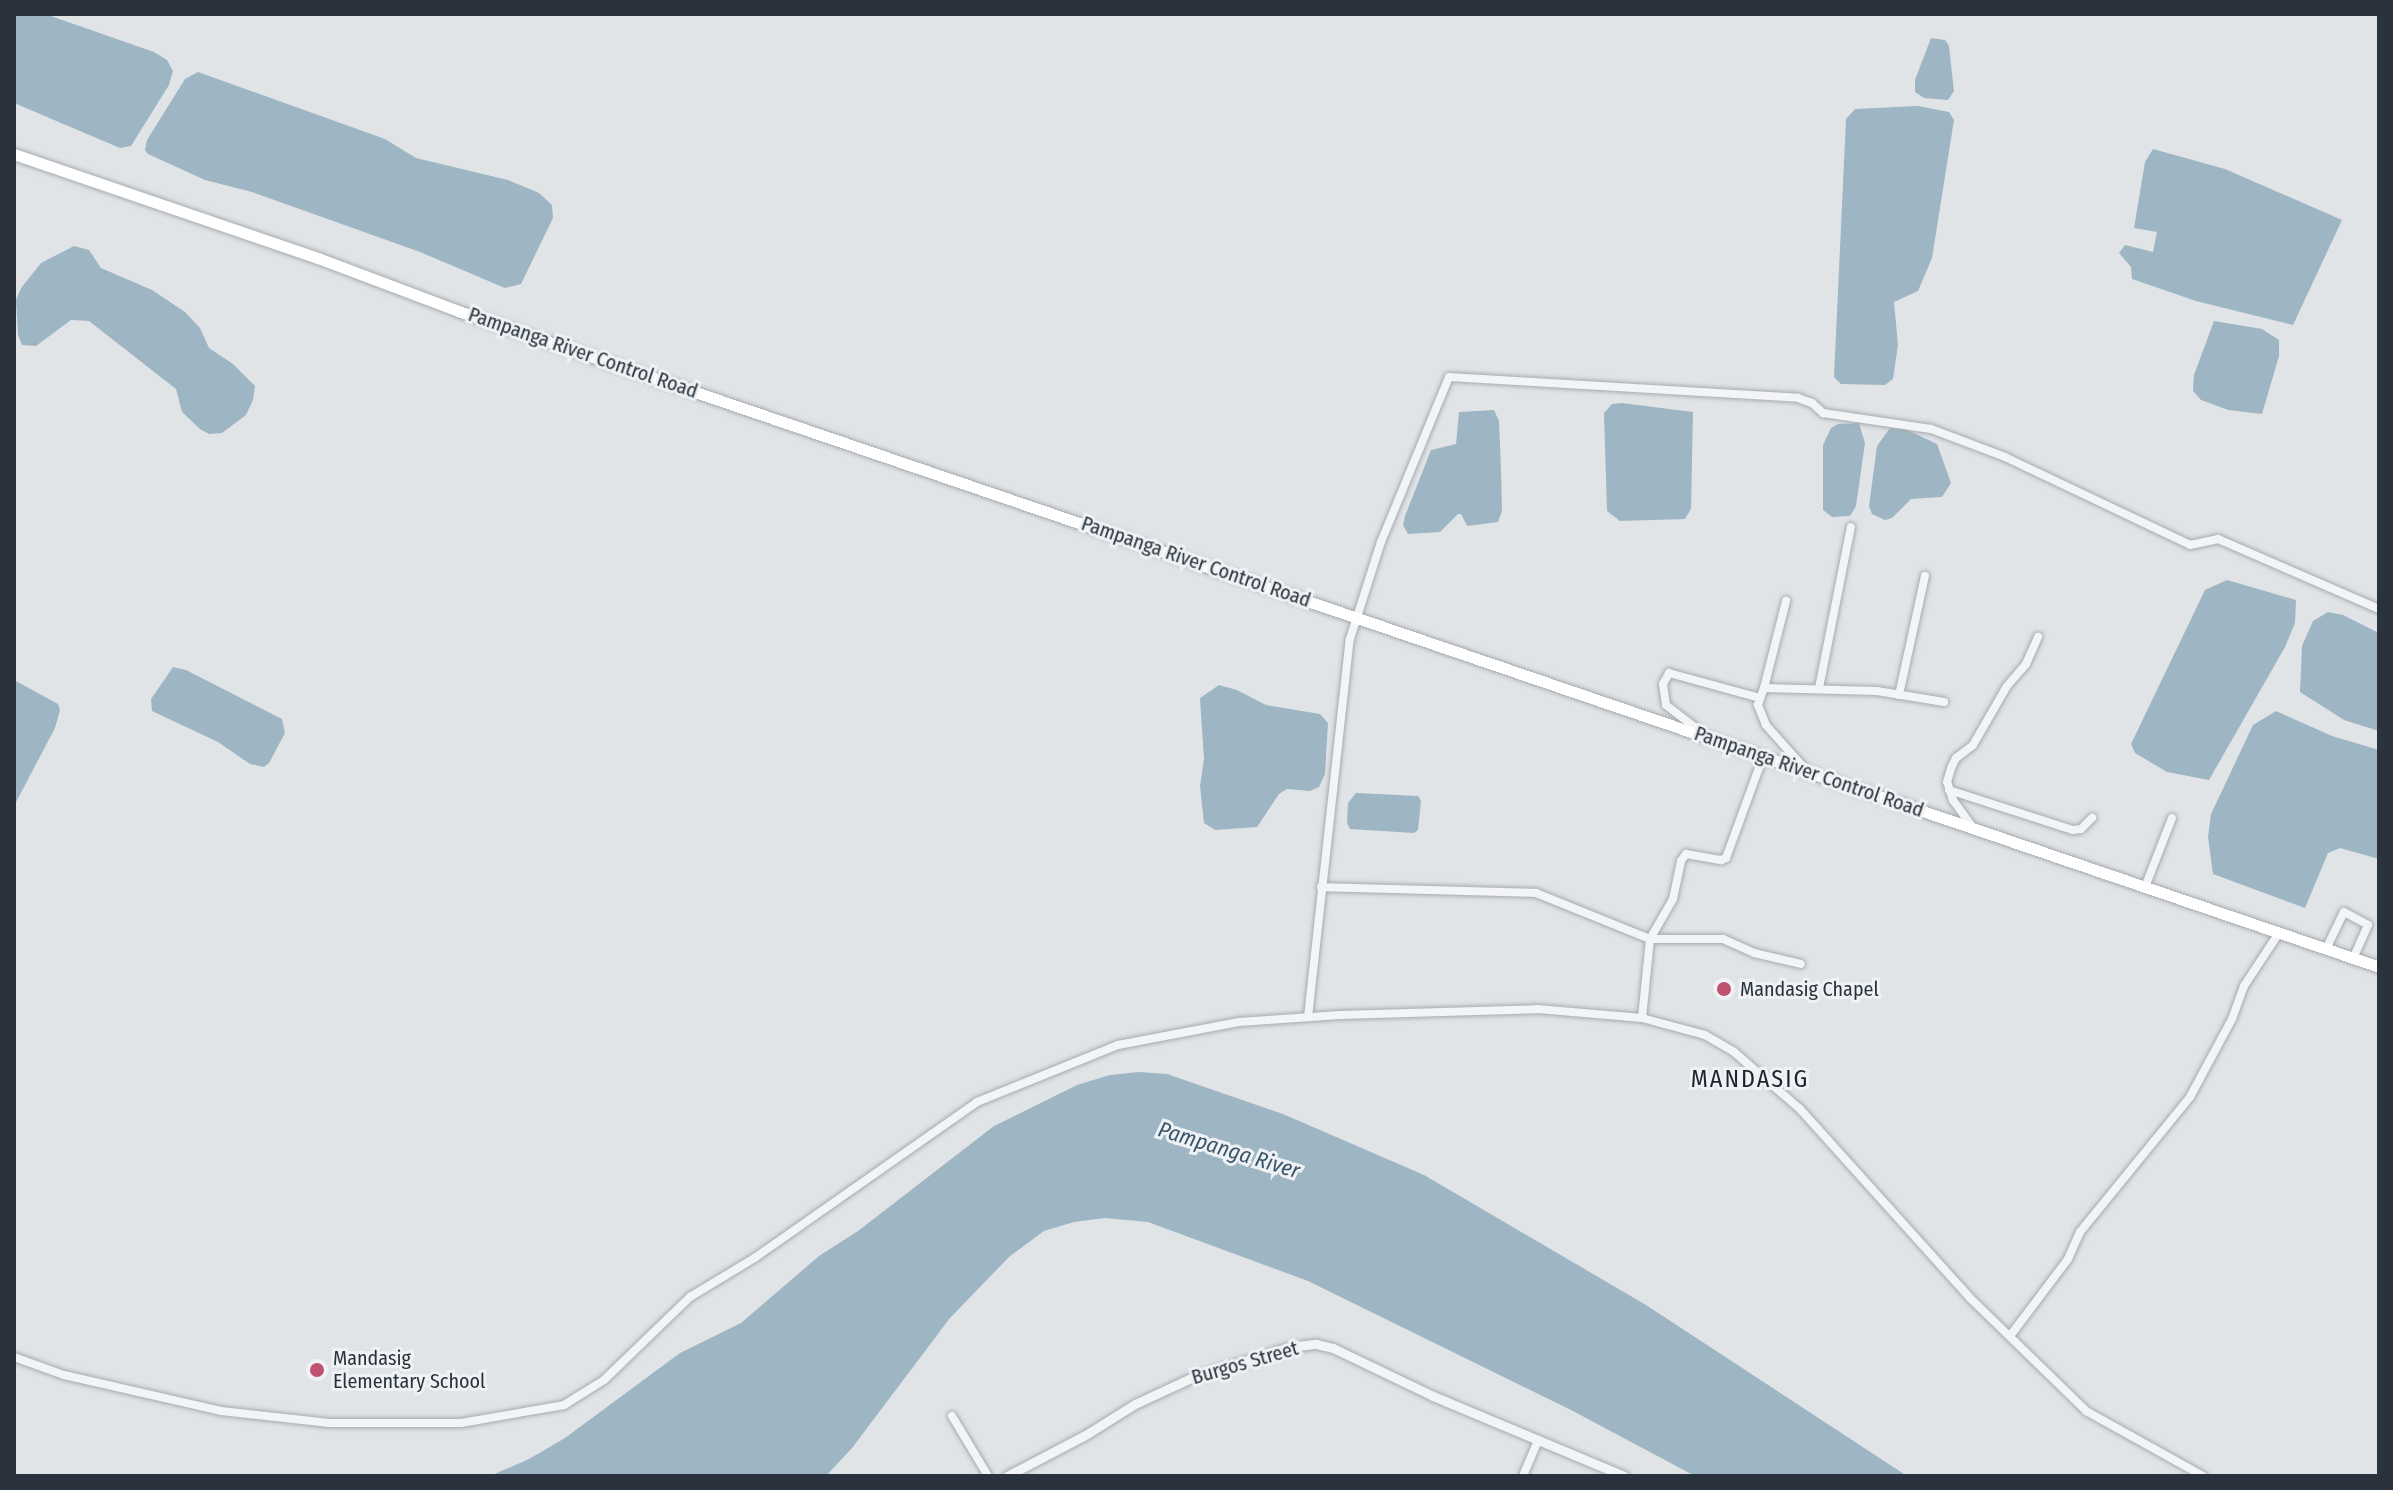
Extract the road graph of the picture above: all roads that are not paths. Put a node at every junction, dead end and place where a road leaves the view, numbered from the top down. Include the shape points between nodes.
1 (14, 154) edge
2 (1851, 527) dead end
3 (1925, 576) dead end
4 (1786, 601) dead end
5 (2379, 609) edge
6 (1357, 616) junction
7 (2038, 637) dead end
8 (1764, 688) junction
9 (1819, 688) junction
10 (1899, 695) junction
11 (1760, 698) junction
12 (1944, 702) dead end
13 (1709, 737) junction
14 (1763, 757) junction
15 (1808, 772) junction
16 (1949, 790) junction
17 (2092, 818) dead end
18 (2172, 818) dead end
19 (1975, 829) junction
20 (1321, 887) junction
21 (2145, 887) junction
22 (2279, 933) junction
23 (1650, 939) junction
24 (2326, 949) junction
25 (2353, 958) junction
26 (1801, 964) dead end
27 (2379, 967) edge
28 (1308, 1017) junction
29 (1642, 1018) junction
30 (2010, 1336) junction
31 (14, 1357) edge
32 (952, 1416) dead end
33 (1538, 1440) junction
34 (988, 1476) edge
35 (1007, 1476) edge
36 (1523, 1476) edge
37 (1624, 1476) edge
38 (2203, 1476) edge

1 - 6 main road, Pampanga River Control Road via 458,311
2 - 9 street
3 - 10 street
4 - 8 street
5 - 6 street via 2218,539 2190,545 2005,457 1931,429 1823,413 1798,398 1449,377 1381,542
6 - 13 main road, Pampanga River Control Road
6 - 20 street via 1346,658
7 - 16 street via 1973,745 1956,758
8 - 9 street
8 - 11 street
9 - 10 street
10 - 12 street
11 - 13 street via 1669,673 1663,684 1666,705
11 - 15 street via 1766,725
13 - 14 main road, Pampanga River Control Road
14 - 15 main road, Pampanga River Control Road
14 - 23 street via 1726,858 1686,854 1673,899
15 - 19 main road, Pampanga River Control Road
16 - 17 street via 2073,830
16 - 19 street
18 - 21 street
19 - 21 main road, Pampanga River Control Road
20 - 23 street via 1536,893
20 - 28 street
21 - 22 main road, Pampanga River Control Road
22 - 24 main road, Pampanga River Control Road
22 - 30 street via 2244,986 2190,1097 2080,1232 2068,1259
23 - 26 street via 1723,939
23 - 29 street
24 - 25 main road, Pampanga River Control Road
24 - 25 street via 2344,912 2368,925
25 - 27 main road, Pampanga River Control Road
28 - 29 street via 1537,1009
28 - 31 street via 1239,1022 1118,1045 977,1102 756,1257 690,1297 604,1380 564,1405 461,1423 329,1423 221,1411 64,1375
29 - 30 street via 1705,1035 1734,1052 1789,1099
30 - 38 street via 2086,1411
32 - 34 street
33 - 35 street, Burgos Street via 1316,1344 1191,1378
33 - 36 street
33 - 37 street, Burgos Street

